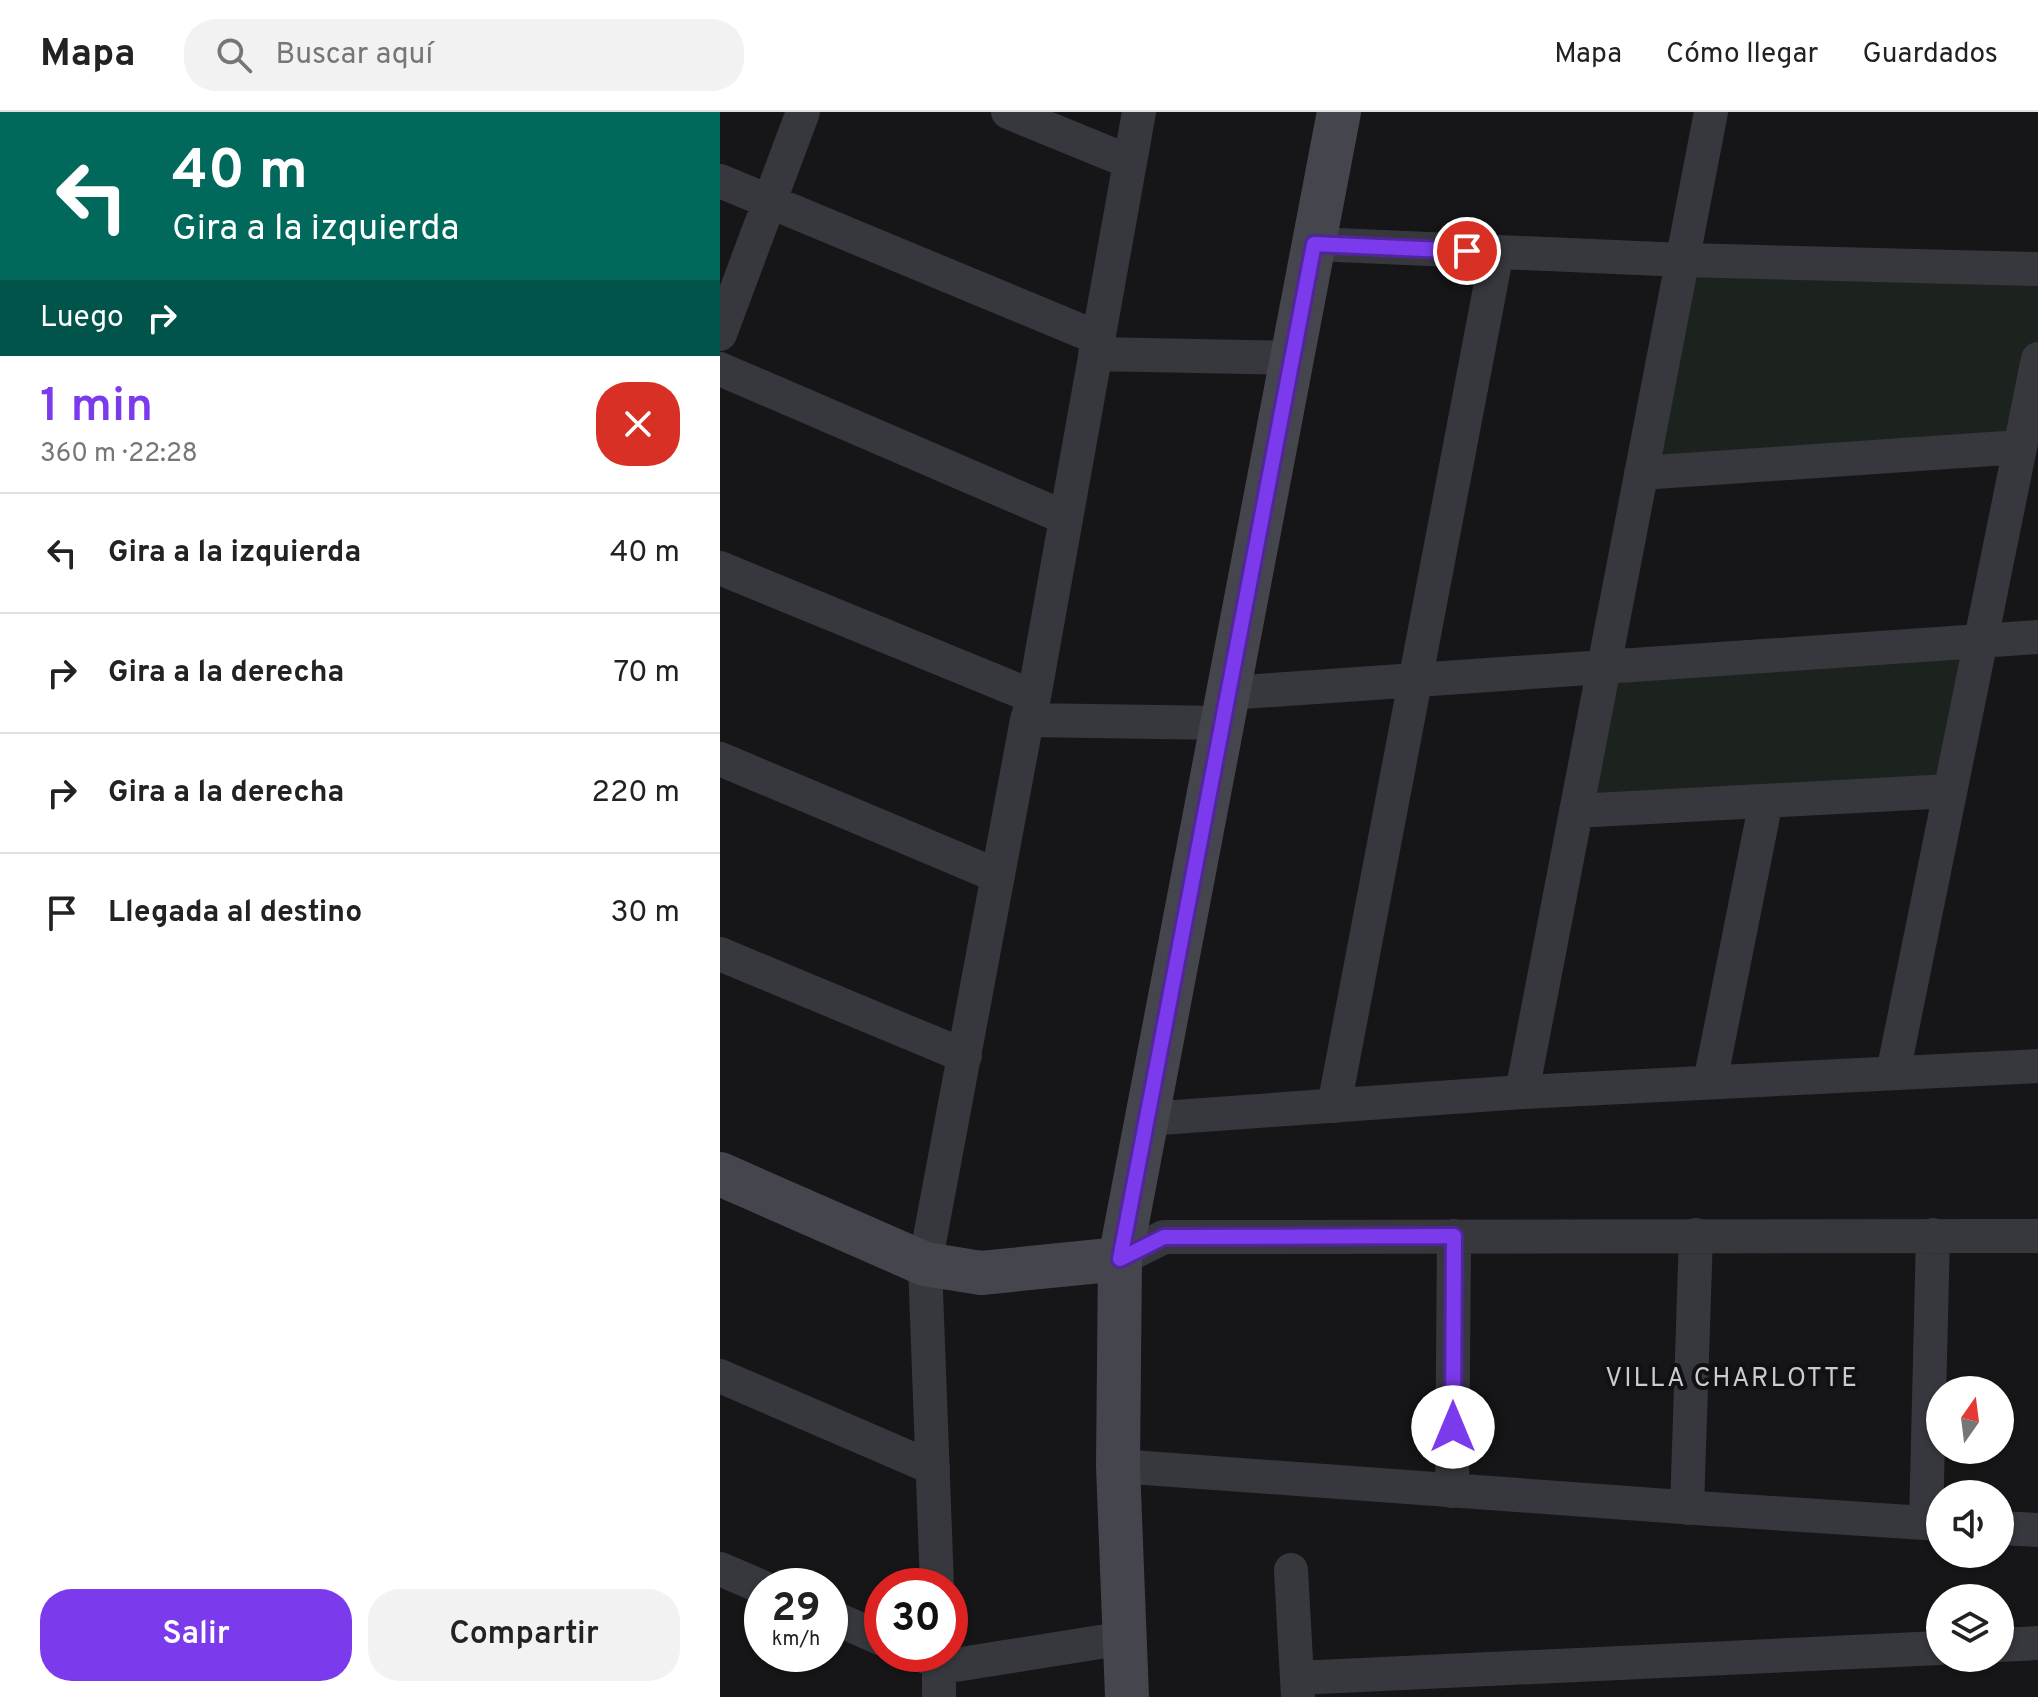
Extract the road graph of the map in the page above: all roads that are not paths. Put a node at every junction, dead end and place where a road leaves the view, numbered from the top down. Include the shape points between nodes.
1 (803, 112) edge
2 (1008, 112) edge
3 (1139, 112) edge
4 (1339, 112) edge
5 (1711, 112) edge
6 (1130, 162) junction
7 (720, 181) edge
8 (769, 202) junction
9 (1314, 244) junction
10 (1497, 252) junction
11 (1683, 260) junction
12 (2038, 269) edge
13 (720, 334) edge
14 (1097, 346) junction
15 (1292, 358) junction
16 (2038, 359) edge
17 (720, 369) edge
18 (2020, 447) junction
19 (1641, 473) junction
20 (1066, 518) junction
21 (720, 568) edge
22 (2038, 637) edge
23 (1981, 641) junction
24 (1604, 667) junction
25 (1416, 680) junction
26 (1031, 708) junction
27 (1225, 708) junction
28 (720, 759) edge
29 (1950, 791) junction
30 (1766, 801) junction
31 (1576, 811) junction
32 (998, 876) junction
33 (720, 954) edge
34 (965, 1056) junction
35 (2038, 1066) edge
36 (1893, 1073) junction
37 (1710, 1082) junction
38 (1522, 1092) junction
39 (1334, 1106) junction
40 (1147, 1119) junction
41 (720, 1174) edge
42 (1696, 1235) junction
43 (1933, 1235) junction
44 (1454, 1236) junction
45 (2038, 1236) edge
46 (1120, 1259) junction
47 (925, 1264) junction
48 (720, 1376) edge
49 (1118, 1466) junction
50 (933, 1468) junction
51 (1933, 1480) edge
52 (1452, 1491) junction
53 (1687, 1508) junction
54 (1926, 1524) edge
55 (2014, 1529) edge
56 (2038, 1530) edge
57 (936, 1568) edge
58 (720, 1569) edge
59 (1291, 1570) dead end
60 (744, 1579) edge
61 (1125, 1638) junction
62 (2038, 1643) edge
63 (2014, 1644) edge
64 (1926, 1649) edge
65 (968, 1663) edge
66 (935, 1672) edge
67 (1298, 1688) edge
68 (939, 1697) edge
69 (1127, 1697) edge

1 - 8 street
2 - 6 street
3 - 6 street
4 - 9 street
5 - 11 street
6 - 14 street
7 - 8 street
8 - 13 street
8 - 14 street
9 - 10 street
9 - 15 street
10 - 11 street
10 - 25 street
11 - 12 street
11 - 19 street
14 - 15 street
14 - 20 street
15 - 27 street
16 - 18 street
17 - 20 street
18 - 19 street
18 - 23 street
19 - 24 street
20 - 26 street
21 - 26 street
22 - 23 street
23 - 24 street
23 - 29 street
24 - 25 street
24 - 31 street
25 - 27 street
25 - 39 street
26 - 27 street
26 - 32 street
27 - 40 street
28 - 32 street
29 - 30 street
29 - 36 street
30 - 31 street
30 - 37 street
31 - 38 street
32 - 34 street
33 - 34 street
34 - 47 street
35 - 36 street
36 - 37 street
37 - 38 street
38 - 39 street
39 - 40 street
40 - 46 street
41 - 47 street
42 - 43 street
42 - 44 street
42 - 53 street
43 - 45 street
43 - 51 street
44 - 46 street via 1164,1237
44 - 52 street
46 - 47 street via 981,1273
46 - 49 street
47 - 50 street
48 - 50 street
49 - 52 street
49 - 61 street
50 - 57 street
52 - 53 street
53 - 54 street
55 - 56 street
58 - 60 street
59 - 67 street
61 - 65 street
61 - 69 street
62 - 63 street
64 - 67 street
66 - 68 street

